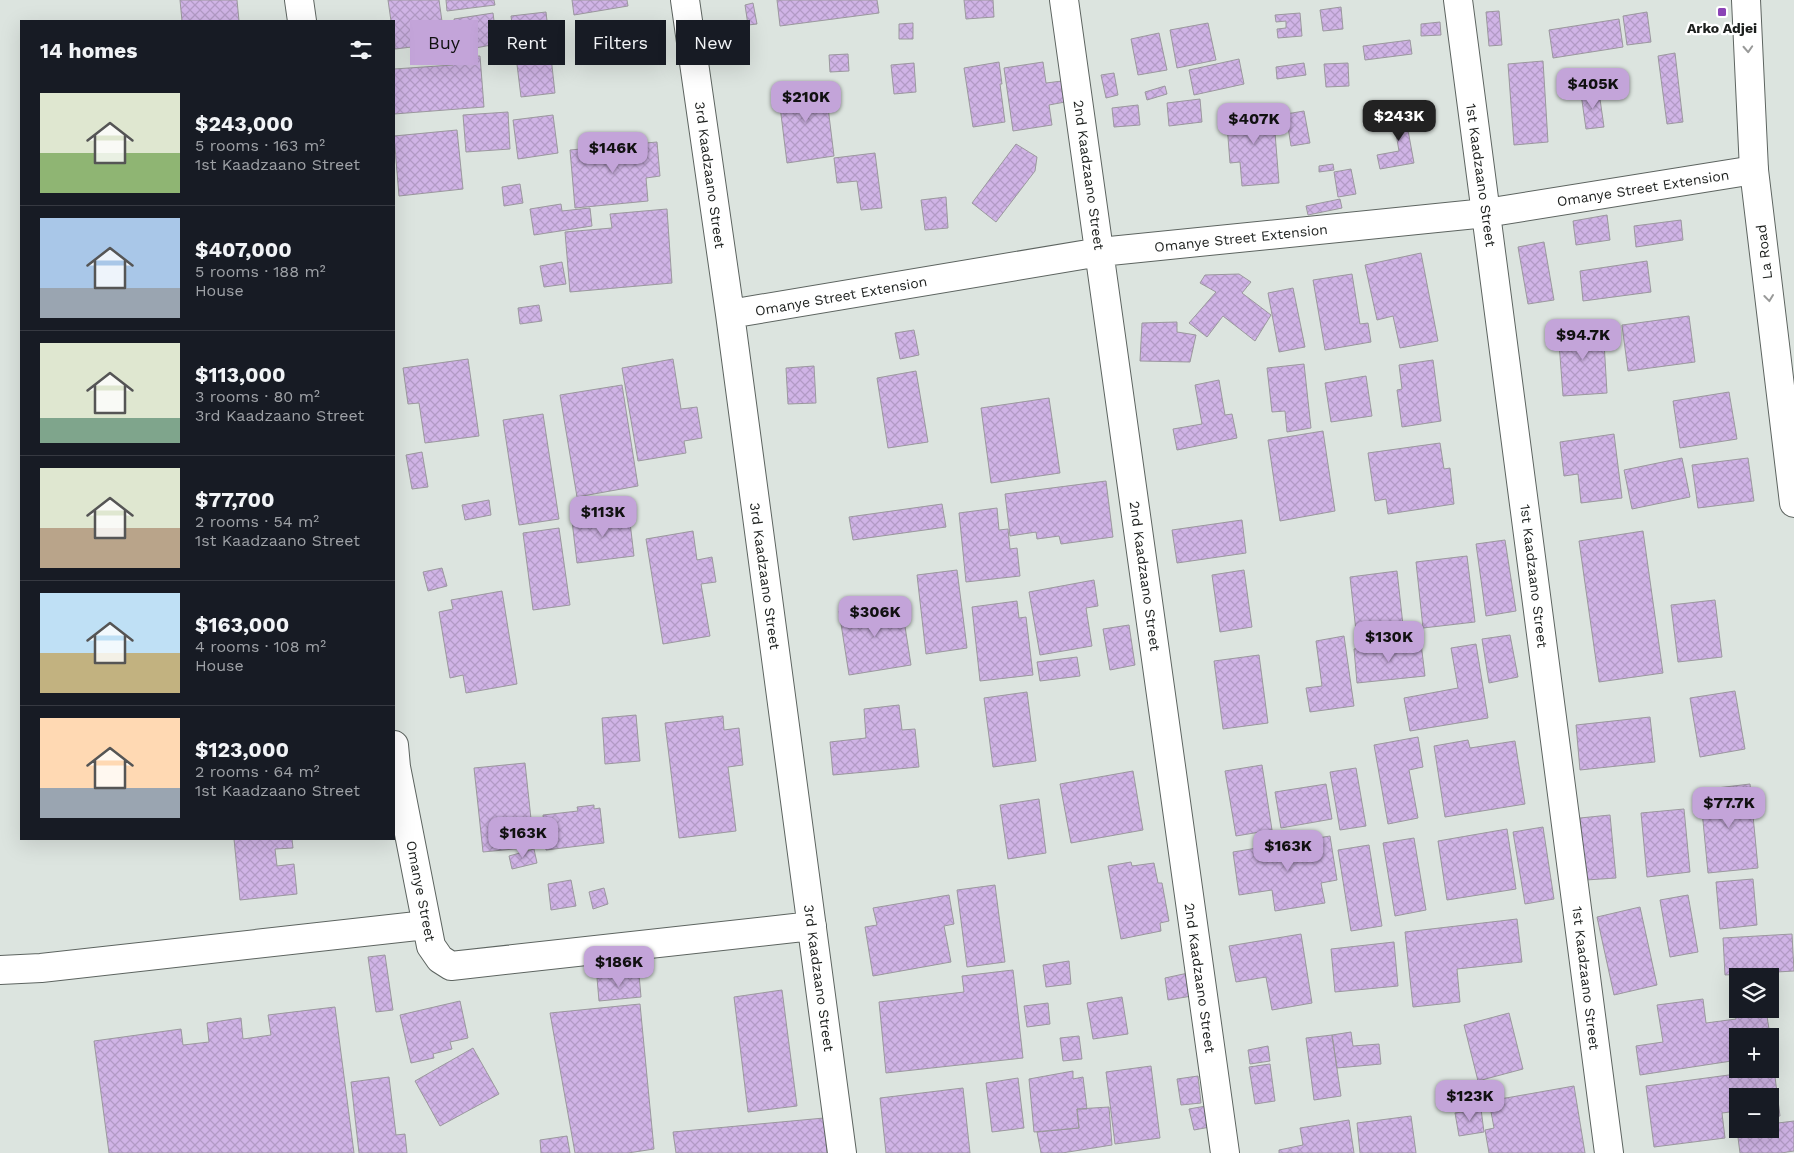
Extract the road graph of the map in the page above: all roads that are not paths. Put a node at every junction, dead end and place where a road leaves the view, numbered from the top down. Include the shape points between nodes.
1 (299, 0) edge
2 (685, 0) edge
3 (1064, 0) edge
4 (1458, 0) edge
5 (1746, 0) edge
6 (302, 20) edge
7 (1754, 170) junction
8 (1486, 213) junction
9 (1100, 252) junction
10 (730, 314) junction
11 (1794, 503) edge
12 (395, 757) edge
13 (426, 925) junction
14 (812, 926) junction
15 (0, 970) edge
16 (842, 1153) edge
17 (1225, 1153) edge
18 (1609, 1153) edge

1 - 6 street
2 - 10 street, 3rd Kaadzaano Street
3 - 9 street, 2nd Kaadzaano Street
4 - 8 street, 1st Kaadzaano Street
5 -> 7 street, La Road
7 - 8 street, Omanye Street Extension
7 -> 11 street, La Road
8 - 9 street, Omanye Street Extension
8 - 18 street, 1st Kaadzaano Street
9 - 10 street, Omanye Street Extension
9 - 17 street, 2nd Kaadzaano Street
10 - 14 street, 3rd Kaadzaano Street
12 - 13 street, Omanye Street
13 - 14 street, Omanye Street via 431,946 440,959 452,966
13 - 15 street
14 - 16 street, 3rd Kaadzaano Street

